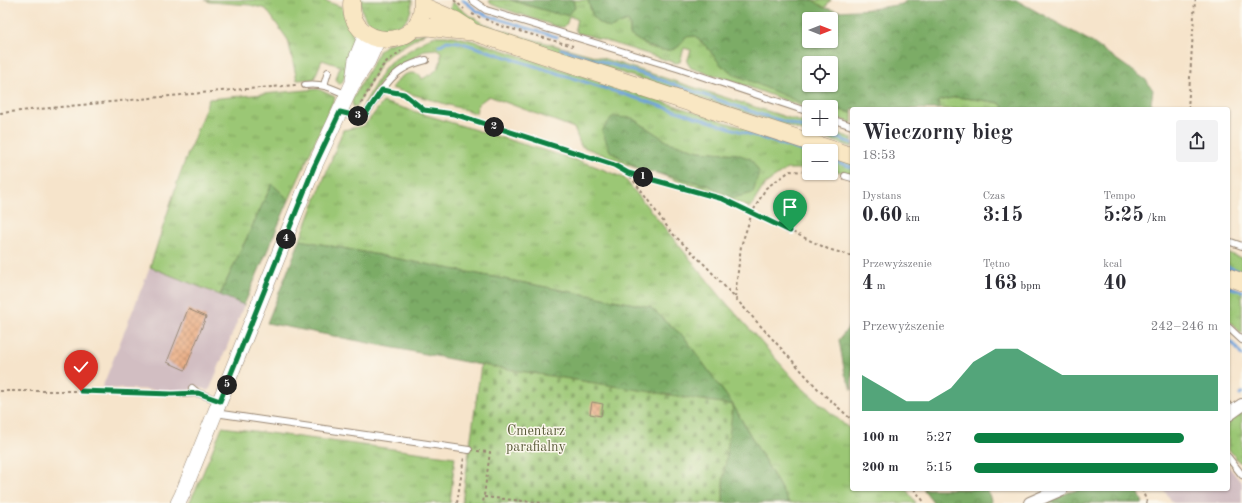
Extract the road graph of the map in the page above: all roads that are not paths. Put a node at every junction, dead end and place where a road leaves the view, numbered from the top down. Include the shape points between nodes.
1 (472, 0) edge
2 (349, 1) edge
3 (422, 3) edge
4 (414, 28) junction
5 (473, 32) junction
6 (372, 36) junction
7 (426, 60) dead end
8 (328, 72) dead end
9 (305, 85) road end
10 (324, 85) junction
11 (350, 90) junction
12 (802, 110) edge
13 (340, 112) junction
14 (838, 121) edge
15 (850, 125) edge
16 (850, 155) edge
17 (845, 176) road end
18 (850, 177) edge
19 (1230, 242) edge
20 (1242, 246) edge
21 (1230, 278) edge
22 (1242, 282) edge
23 (1230, 329) edge
24 (1242, 340) edge
25 (192, 388) dead end
26 (198, 393) junction
27 (183, 394) road end
28 (1242, 405) edge
29 (218, 407) junction
30 (1230, 411) edge
31 (467, 450) road end
32 (1230, 459) edge
33 (1241, 473) edge
34 (1057, 491) edge
35 (178, 503) edge
36 (1030, 503) edge

1 - 12 lane via 486,10 687,71
2 - 6 main road via 360,28
3 - 4 main road via 420,18
3 - 5 main road
4 - 5 main road via 428,26
4 - 6 main road via 398,38 388,40
5 - 16 main road
6 - 11 street via 356,59
7 - 13 lane via 403,68 397,73 365,115 360,117
8 - 10 lane
9 - 10 lane
10 - 11 lane
11 - 13 street
13 - 29 street via 314,167
14 - 15 lane
17 - 18 lane
19 - 20 lane
21 - 22 main road
23 - 24 lane
25 - 26 lane
26 - 27 lane
26 - 29 lane
28 - 30 street
29 - 31 lane
29 - 35 street
32 - 33 lane
34 - 36 street

